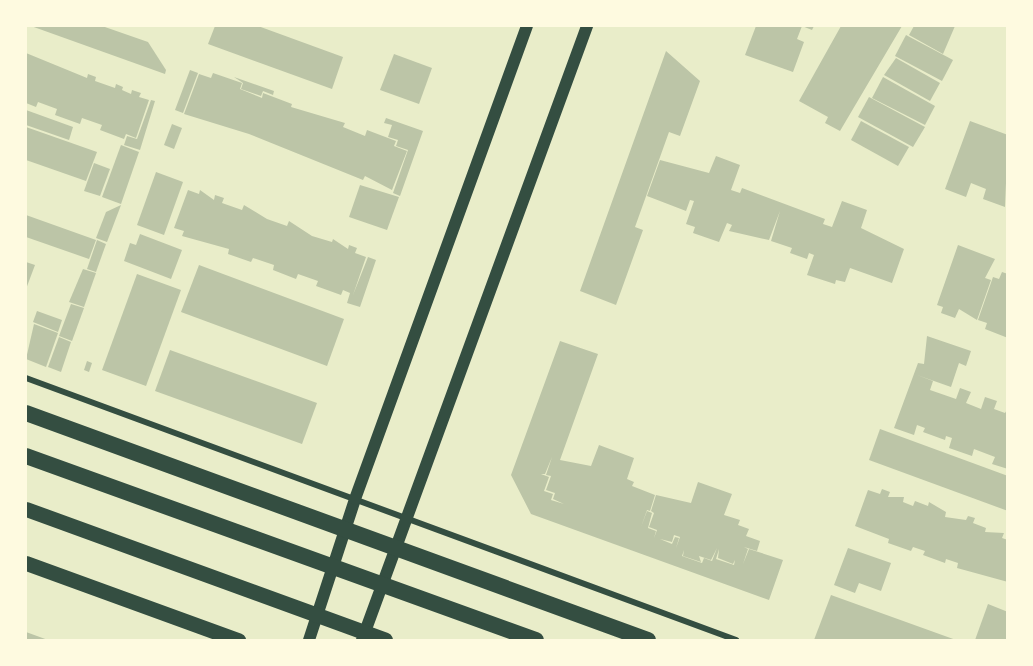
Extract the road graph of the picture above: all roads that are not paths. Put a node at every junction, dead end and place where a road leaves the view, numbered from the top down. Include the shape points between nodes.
1 (527, 26) edge
2 (587, 26) edge
3 (26, 378) edge
4 (26, 413) edge
5 (26, 456) edge
6 (355, 499) junction
7 (26, 509) edge
8 (409, 519) junction
9 (26, 563) edge
10 (316, 615) junction
11 (363, 637) edge
12 (238, 640) edge
13 (309, 640) edge
14 (385, 640) edge
15 (536, 640) edge
16 (648, 640) edge
17 (736, 640) edge

1 - 6 main road
2 - 8 main road
3 - 6 street
4 - 16 highway
5 - 15 highway
6 - 8 street
6 - 10 main road
7 - 10 main road
8 - 11 main road
8 - 17 street
9 - 12 main road
10 - 11 main road
10 - 13 main road
11 - 14 main road

